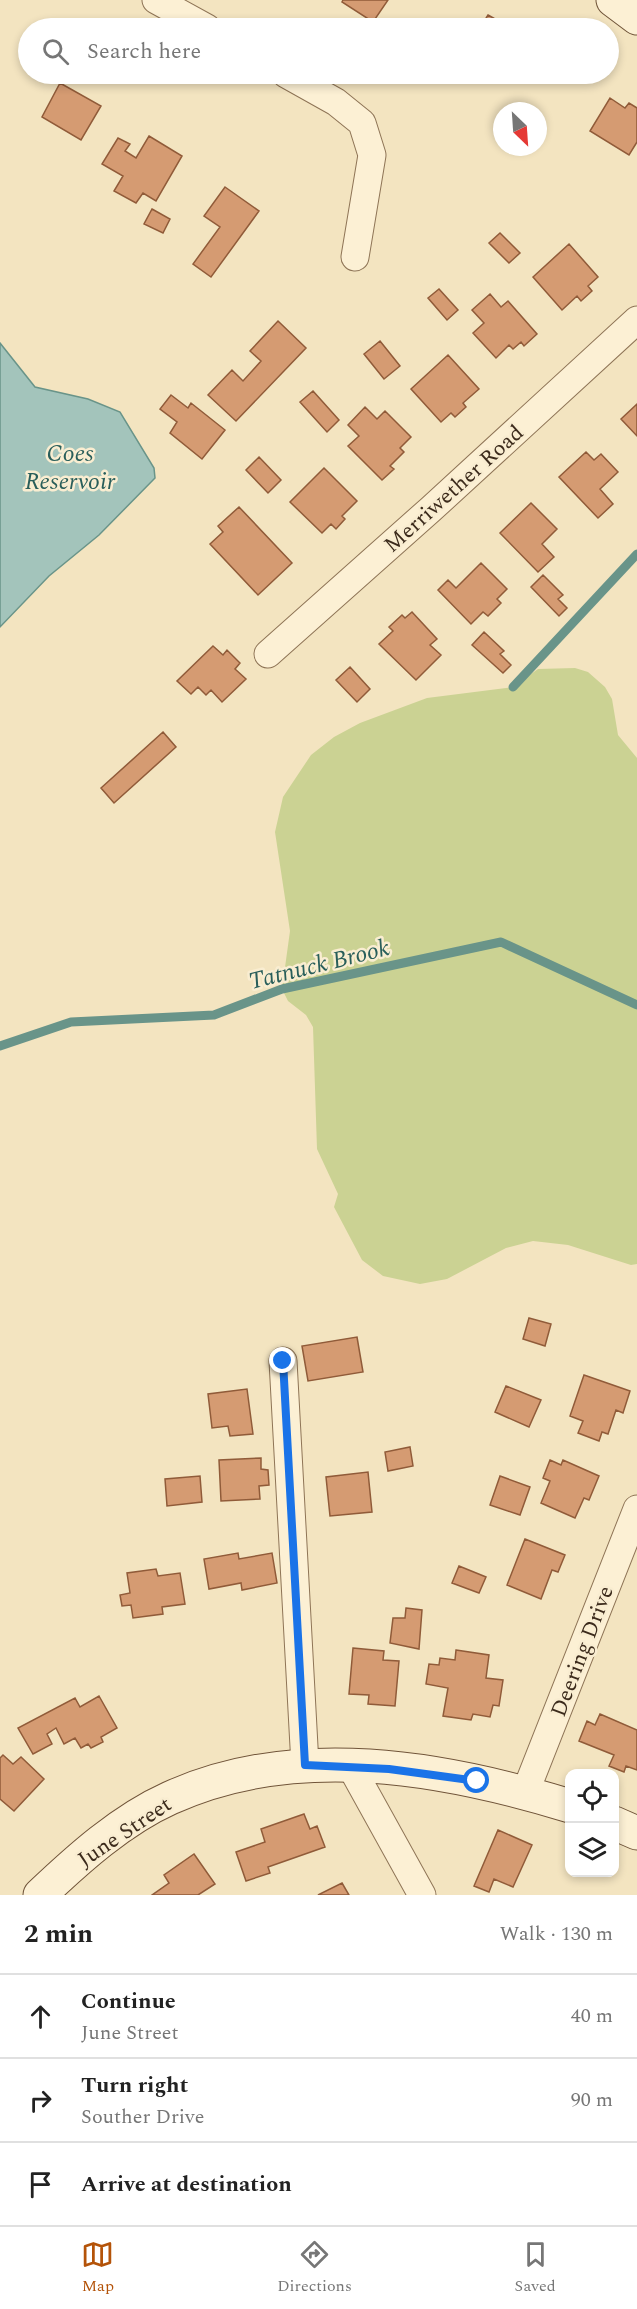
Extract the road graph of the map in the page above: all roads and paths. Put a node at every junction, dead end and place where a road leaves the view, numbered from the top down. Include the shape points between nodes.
1 (156, 0) edge
2 (613, 0) edge
3 (189, 18) edge
4 (637, 18) edge
5 (304, 84) edge
6 (355, 257) dead end
7 (637, 320) edge
8 (268, 654) dead end
9 (283, 1361) dead end
10 (637, 1509) edge
11 (305, 1765) junction
12 (350, 1766) junction
13 (525, 1793) junction
14 (565, 1805) edge
15 (619, 1825) edge
16 (637, 1833) edge
17 (40, 1895) edge
18 (422, 1895) edge

1 - 3 street
2 - 4 street
5 - 6 street via 362,123 372,155
7 - 8 street, Merriwether Road
9 - 11 street
10 - 13 street, Deering Drive
11 - 12 street, June Street
11 - 17 street, June Street via 221,1778 168,1798 131,1820
12 - 13 street, June Street via 442,1775
12 - 18 street
13 - 14 street, June Street
15 - 16 street

